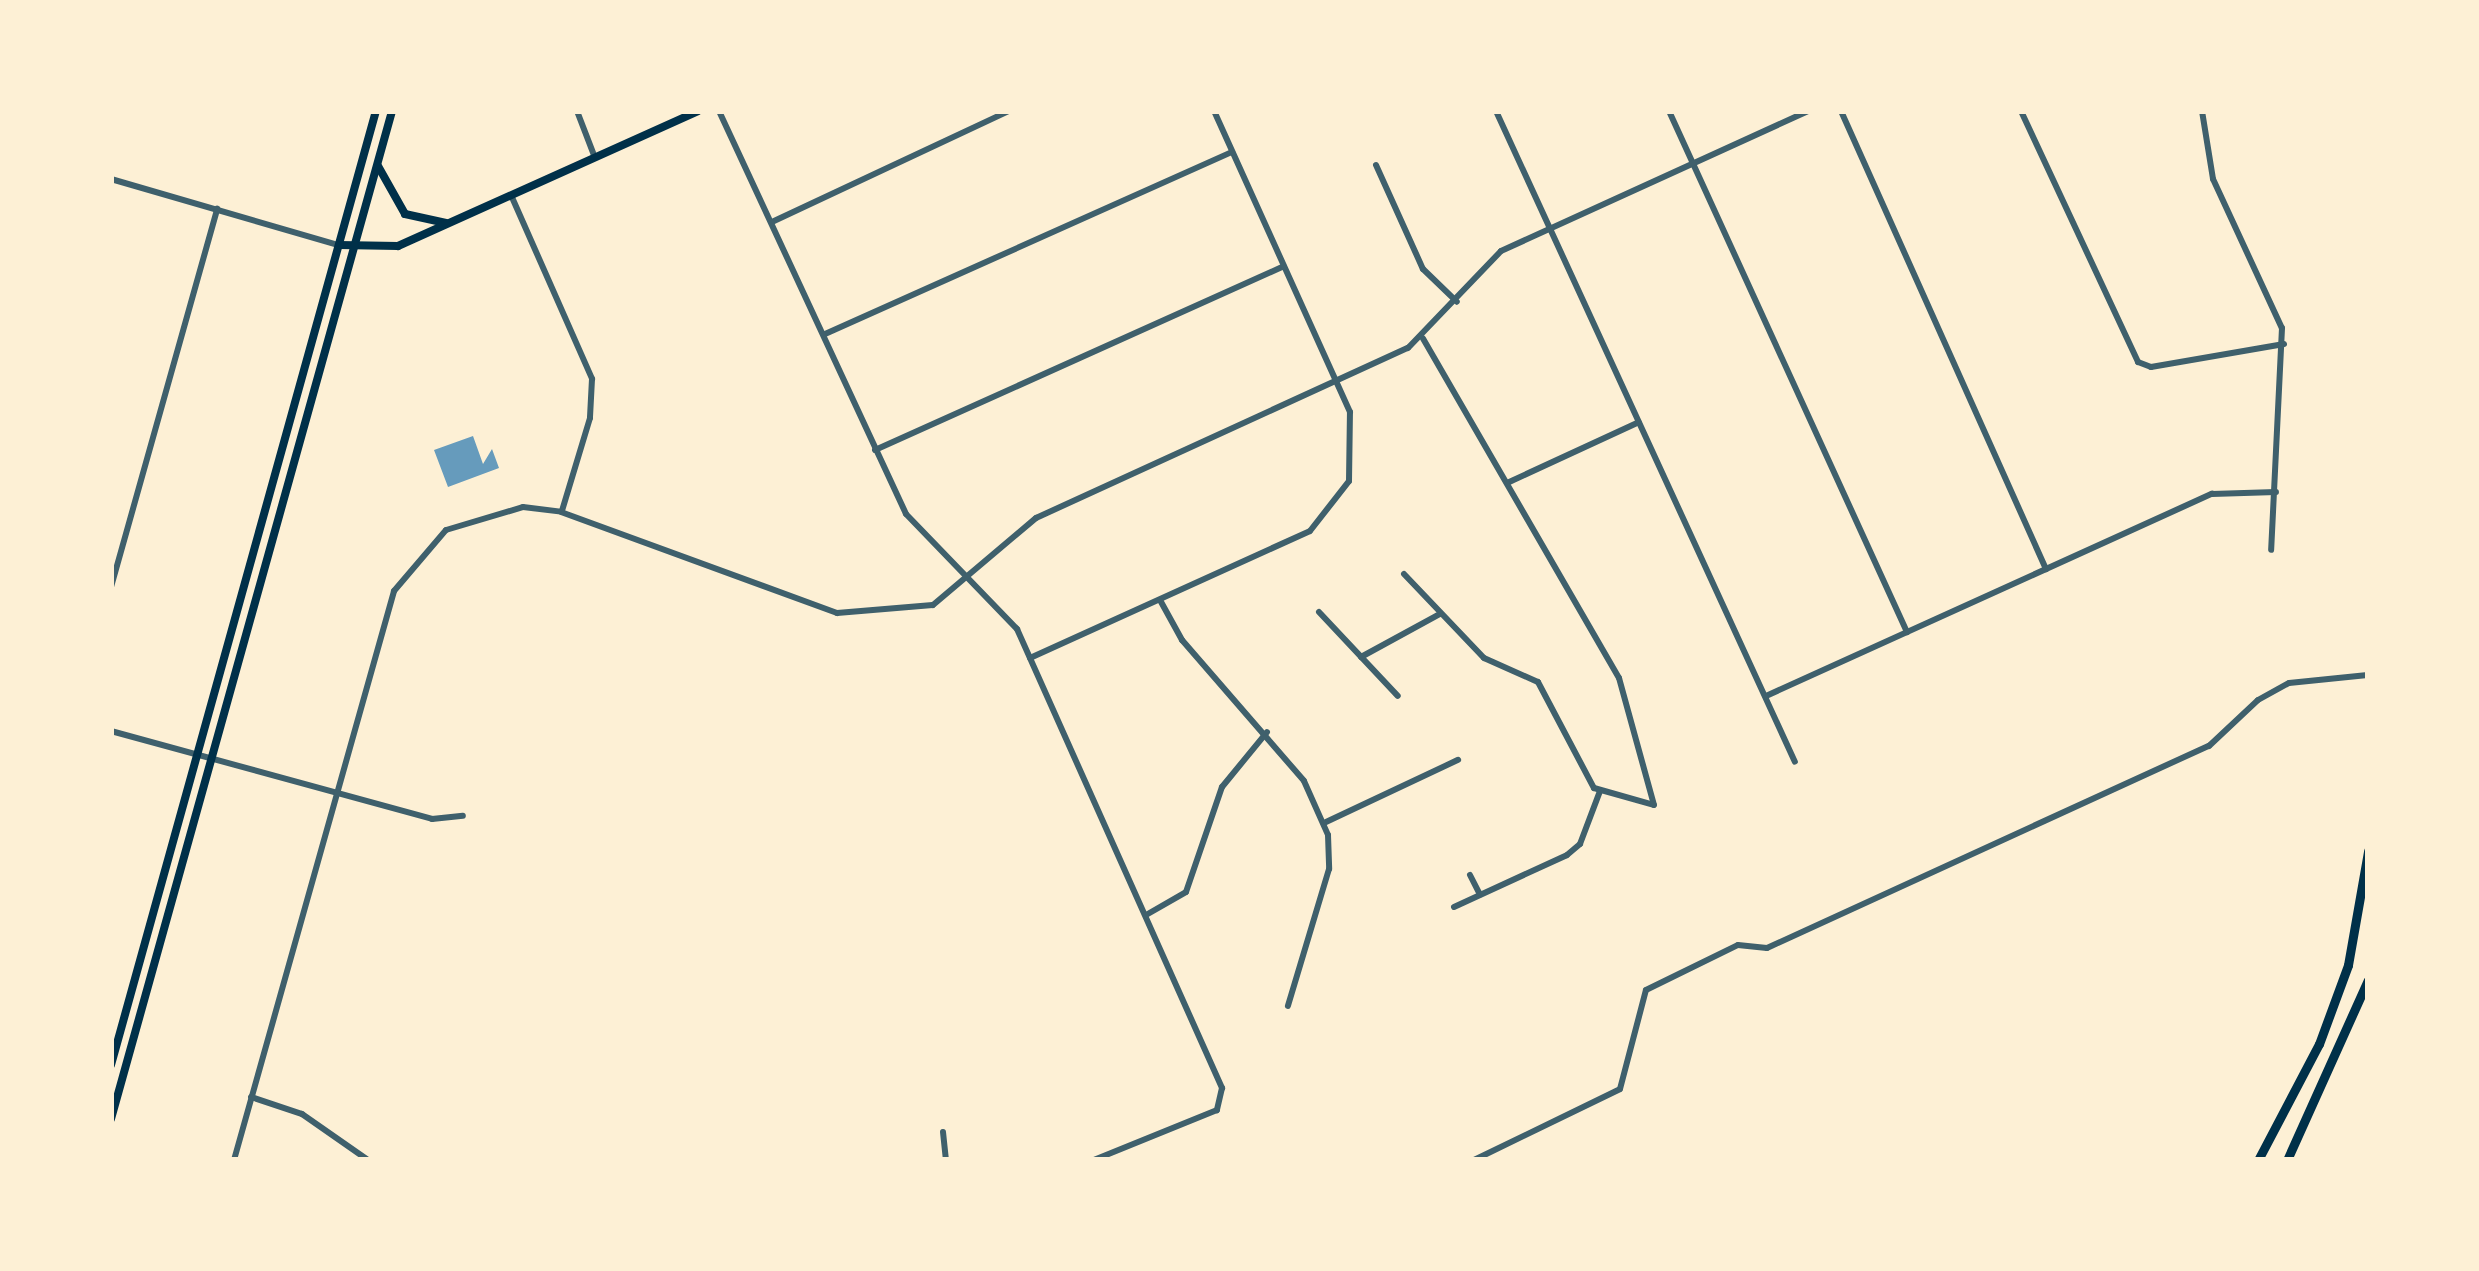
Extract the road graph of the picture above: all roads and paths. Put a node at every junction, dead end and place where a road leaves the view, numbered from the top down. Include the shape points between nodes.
1 (376, 111) edge
2 (392, 111) edge
3 (577, 111) edge
4 (698, 111) edge
5 (719, 111) edge
6 (1010, 111) edge
7 (1214, 111) edge
8 (1496, 111) edge
9 (1670, 111) edge
10 (1808, 111) edge
11 (1841, 111) edge
12 (2021, 111) edge
13 (2202, 111) edge
14 (1232, 152) junction
15 (595, 158) junction
16 (1693, 163) junction
17 (378, 164) junction
18 (1376, 165) dead end
19 (111, 179) edge
20 (511, 195) junction
21 (217, 209) junction
22 (774, 220) junction
23 (449, 223) junction
24 (1549, 229) junction
25 (339, 245) junction
26 (354, 250) junction
27 (1284, 266) junction
28 (1457, 302) junction
29 (823, 334) junction
30 (1423, 339) junction
31 (2284, 344) junction
32 (1337, 382) junction
33 (1639, 422) junction
34 (874, 450) junction
35 (1507, 483) junction
36 (2276, 492) junction
37 (561, 512) junction
38 (2271, 550) dead end
39 (2046, 569) junction
40 (1404, 574) dead end
41 (970, 577) junction
42 (111, 587) edge
43 (1160, 599) junction
44 (1319, 612) dead end
45 (1440, 614) junction
46 (1907, 632) junction
47 (1361, 657) junction
48 (1030, 658) junction
49 (2368, 675) edge
50 (1398, 696) dead end
51 (1765, 697) junction
52 (111, 731) edge
53 (1267, 732) junction
54 (196, 752) junction
55 (212, 756) junction
56 (1458, 760) dead end
57 (1795, 762) dead end
58 (337, 791) junction
59 (1600, 791) junction
60 (463, 816) dead end
61 (1324, 823) junction
62 (2368, 851) edge
63 (1470, 875) dead end
64 (1480, 896) junction
65 (1454, 907) dead end
66 (1145, 916) junction
67 (2368, 980) edge
68 (1288, 1006) dead end
69 (111, 1065) edge
70 (251, 1097) junction
71 (111, 1119) edge
72 (943, 1132) dead end
73 (234, 1160) edge
74 (368, 1160) edge
75 (946, 1160) edge
76 (1094, 1160) edge
77 (1474, 1160) edge
78 (2258, 1160) edge
79 (2287, 1160) edge

1 - 25 main road
2 - 17 main road
3 - 15 street
4 - 15 main road
5 - 22 street
6 - 22 street
7 - 14 street
8 - 24 street
9 - 16 street
10 - 16 street
11 - 39 street
12 - 31 street via 2138,362 2151,367
13 - 31 street via 2213,179
14 - 27 street
14 - 29 street
15 - 20 main road
16 - 24 street
16 - 46 street
17 - 23 main road via 405,214
17 - 26 main road
18 - 28 street via 1423,269
19 - 21 street
20 - 23 main road
20 - 37 street via 592,379 590,418
21 - 25 street
21 - 42 street
22 - 29 street
23 - 26 main road via 381,251
24 - 28 street via 1501,251
24 - 33 street
25 - 26 main road
25 - 54 main road
26 - 55 main road
27 - 32 street
27 - 34 street
28 - 30 street
29 - 34 street
30 - 32 street
30 - 35 street
31 - 36 street
32 - 41 street via 1036,518
32 - 43 street via 1355,456 1329,514 1310,531
33 - 35 street
33 - 51 street
34 - 41 street via 906,514
35 - 59 street via 1619,678 1654,805
36 - 38 street
36 - 39 street via 2212,494
37 - 41 street via 837,613 933,605
37 - 58 street via 481,514 446,530 408,567 394,591
39 - 46 street
40 - 45 street
41 - 48 street via 1017,628
43 - 48 street
43 - 53 street via 1182,640
44 - 47 street
45 - 47 street
45 - 59 street via 1484,658 1538,682
46 - 51 street
47 - 50 street
48 - 66 street
49 - 77 street via 2290,683 2258,700 2209,746 1786,940 1738,945 1646,990 1619,1089
51 - 57 street
52 - 54 street
53 - 61 street
53 - 66 street via 1222,787 1186,892
54 - 55 street
54 - 69 main road
55 - 58 street
55 - 71 main road
56 - 61 street
58 - 60 street via 433,819
58 - 70 street
59 - 64 street via 1580,844
61 - 68 street via 1332,855
62 - 78 main road via 2348,965 2319,1044
63 - 64 street
64 - 65 street
66 - 76 street via 1222,1088 1217,1110
67 - 79 main road
70 - 73 street
70 - 74 street via 302,1114
72 - 75 street

